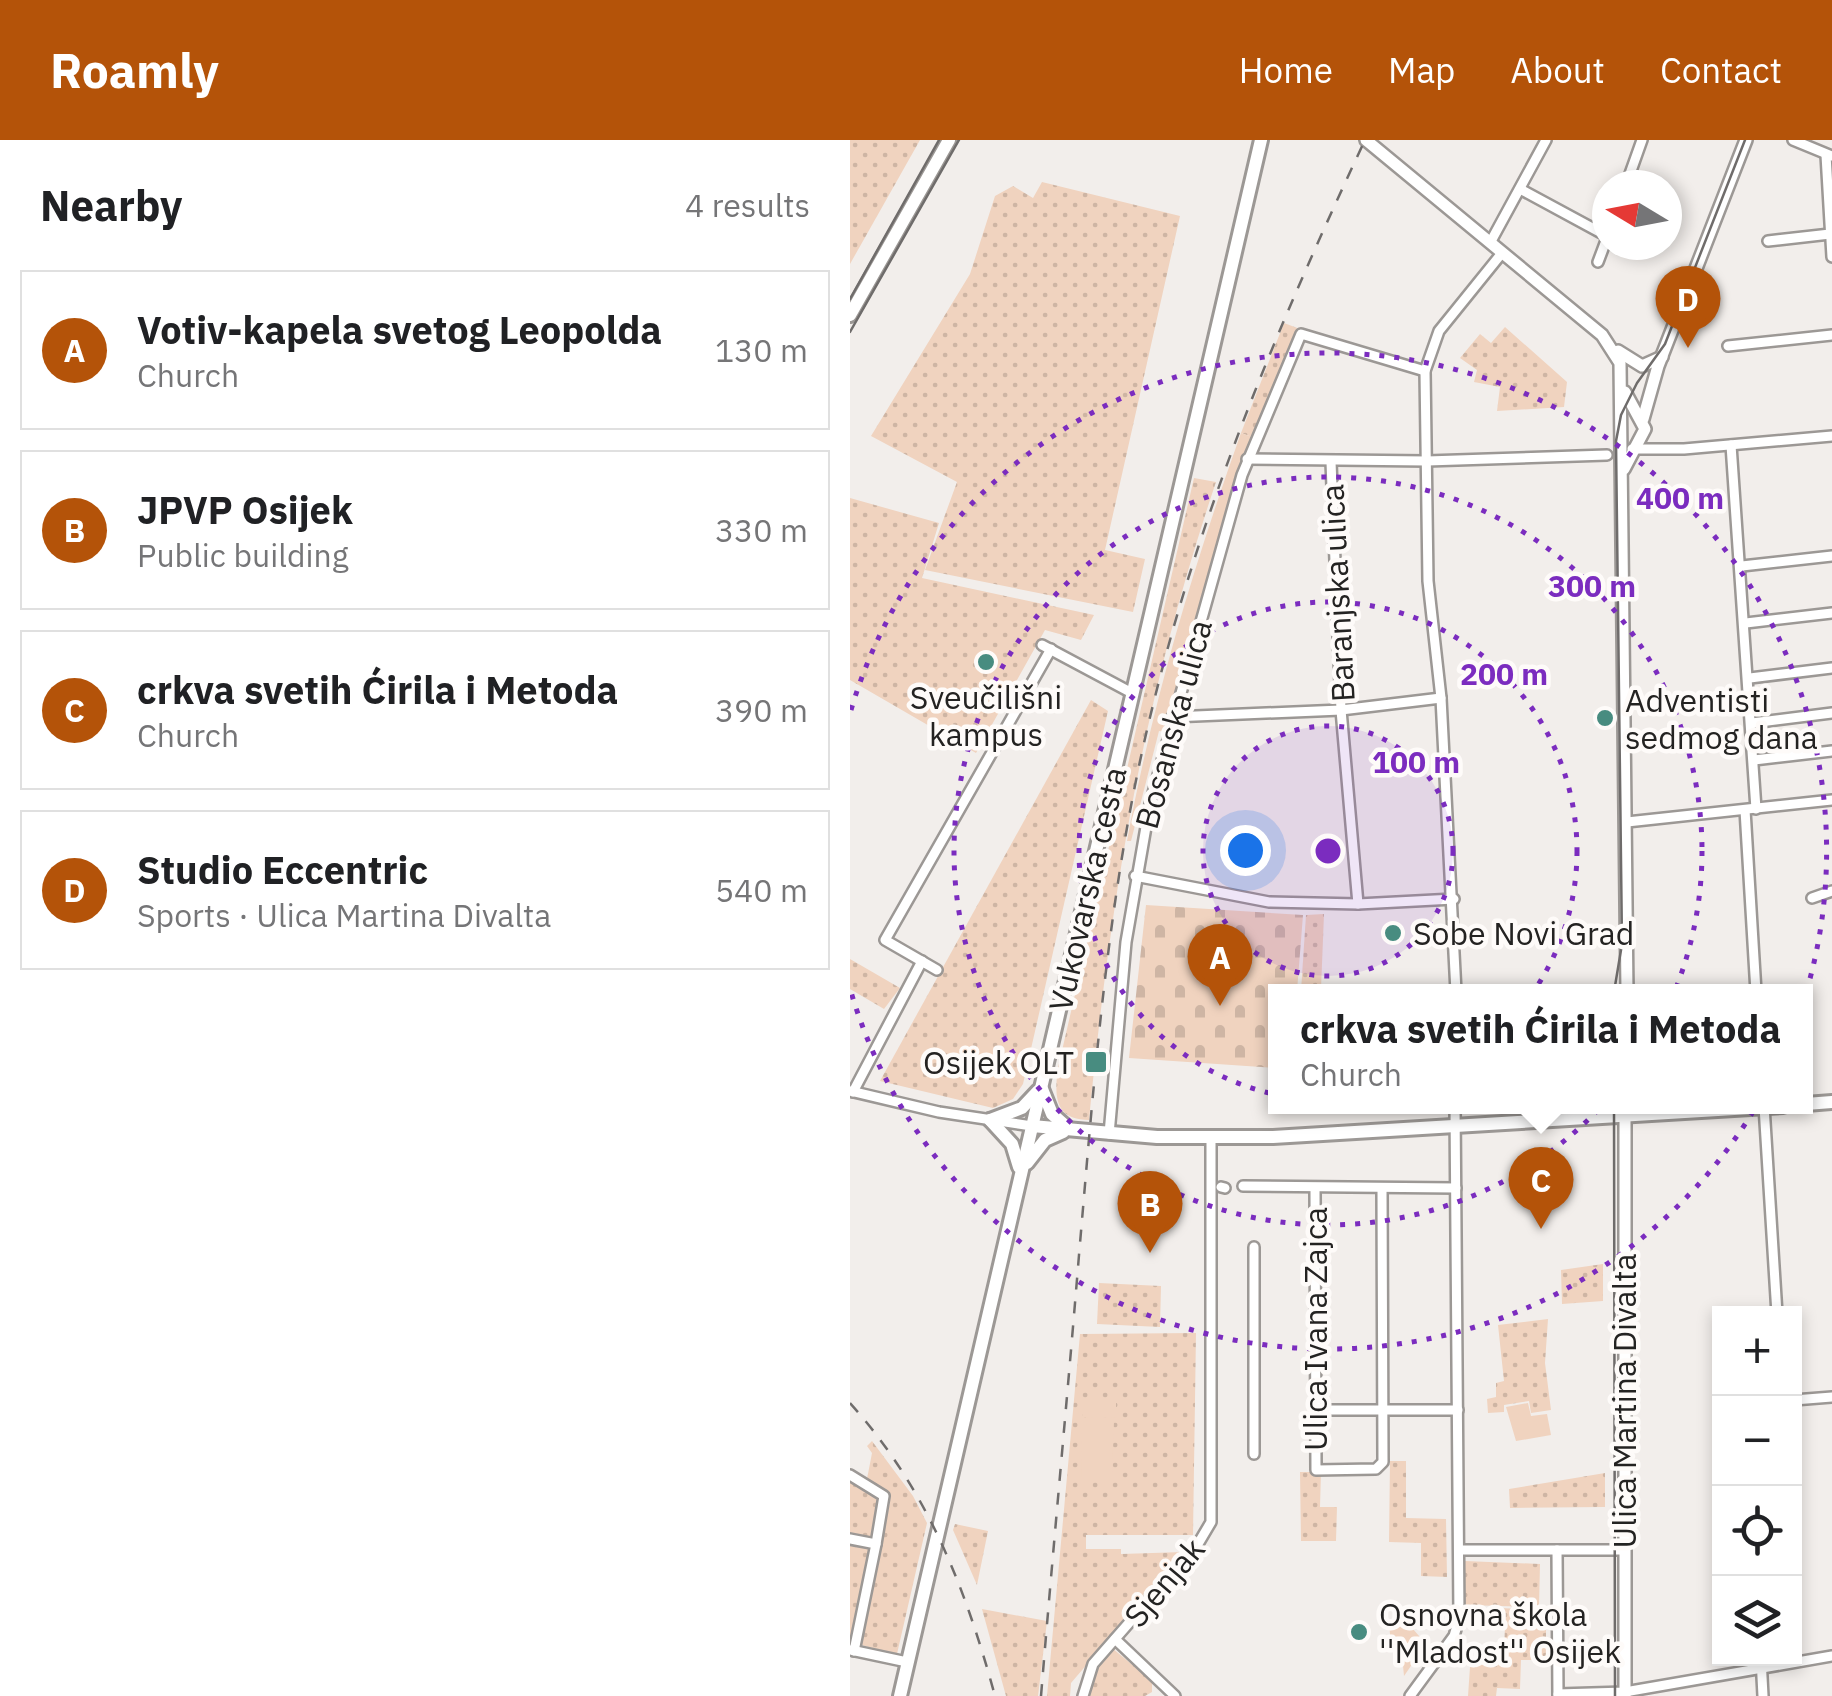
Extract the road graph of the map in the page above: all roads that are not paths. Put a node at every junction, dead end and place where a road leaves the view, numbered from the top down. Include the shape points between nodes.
1 (949, 140) edge
2 (1366, 140) edge
3 (1546, 140) edge
4 (1642, 140) edge
5 (1746, 140) edge
6 (1793, 140) edge
7 (1262, 143) edge
8 (1382, 146) edge
9 (1829, 155) edge
10 (1631, 170) edge
11 (1520, 189) junction
12 (1592, 229) edge
13 (1830, 234) edge
14 (1768, 240) dead end
15 (1490, 243) junction
16 (1502, 253) junction
17 (1832, 257) edge
18 (850, 315) edge
19 (1832, 335) edge
20 (1610, 343) junction
21 (1728, 346) dead end
22 (1660, 362) junction
23 (1425, 371) junction
24 (1623, 388) junction
25 (1636, 414) junction
26 (1619, 424) junction
27 (1644, 434) junction
28 (1832, 436) edge
29 (1619, 440) junction
30 (1732, 445) junction
31 (1632, 449) junction
32 (1665, 450) junction
33 (1607, 455) junction
34 (1247, 460) junction
35 (1426, 461) junction
36 (1331, 462) junction
37 (1623, 468) junction
38 (1832, 556) edge
39 (1742, 566) junction
40 (1832, 613) edge
41 (1746, 622) junction
42 (1832, 668) edge
43 (1750, 678) junction
44 (1132, 693) junction
45 (1440, 698) junction
46 (1342, 710) junction
47 (1832, 713) edge
48 (1172, 717) junction
49 (1752, 723) junction
50 (1832, 750) edge
51 (1754, 760) junction
52 (1832, 800) edge
53 (1756, 808) junction
54 (1744, 810) junction
55 (1627, 822) junction
56 (1135, 876) junction
57 (1832, 891) edge
58 (1812, 898) dead end
59 (1454, 899) junction
60 (1358, 904) junction
61 (922, 962) junction
62 (937, 970) dead end
63 (1456, 984) edge
64 (1627, 984) edge
65 (1755, 984) edge
66 (1041, 1086) junction
67 (852, 1092) edge
68 (1456, 1114) edge
69 (1604, 1114) edge
70 (1625, 1114) edge
71 (1764, 1114) edge
72 (990, 1120) junction
73 (1032, 1126) junction
74 (1456, 1128) junction
75 (1071, 1131) junction
76 (1109, 1134) junction
77 (1211, 1138) junction
78 (1019, 1179) junction
79 (1245, 1187) dead end
80 (1315, 1188) junction
81 (1382, 1188) junction
82 (1456, 1188) junction
83 (1254, 1246) dead end
84 (1776, 1306) edge
85 (1832, 1397) edge
86 (1802, 1399) edge
87 (1315, 1410) junction
88 (1383, 1410) junction
89 (1458, 1410) junction
90 (1254, 1454) dead end
91 (850, 1475) edge
92 (850, 1539) edge
93 (876, 1544) junction
94 (1459, 1550) junction
95 (1557, 1550) junction
96 (1624, 1550) junction
97 (1115, 1640) junction
98 (852, 1650) edge
99 (1832, 1656) edge
100 (1802, 1659) edge
101 (908, 1662) junction
102 (1749, 1666) edge
103 (1762, 1666) edge
104 (1625, 1694) edge
105 (1558, 1695) edge
106 (900, 1696) edge
107 (1083, 1696) edge
108 (1175, 1696) edge
109 (1410, 1696) edge
110 (1763, 1696) edge

1 - 18 main road
2 - 8 street
3 - 11 street
4 - 10 street
5 - 22 street
6 - 9 street
7 - 44 main road, Vukovarska cesta
8 - 15 street
9 - 13 street
11 - 12 street
11 - 15 street
13 - 14 street
13 - 17 street
15 - 16 street
16 - 20 street
16 - 23 street via 1439,331
19 - 21 street
20 - 22 street via 1640,366
20 - 24 street
22 - 25 street
23 - 34 street, Bosanska ulica via 1305,333
23 - 35 street
24 - 25 street
24 - 26 street
25 - 26 street
25 - 27 street
26 - 29 street
27 - 31 street
27 - 32 street
28 - 30 street
29 - 31 street
29 - 33 street
29 - 37 street
30 - 32 street
30 - 39 street
31 - 32 street
31 - 37 street
33 - 35 street
33 - 37 street
34 - 36 street
34 - 48 street, Bosanska ulica
35 - 36 street
35 - 45 street via 1428,581
36 - 46 street, Baranjska ulica
37 - 55 street
38 - 39 street
39 - 41 street
40 - 41 street
41 - 43 street
42 - 43 street
43 - 49 street
44 - 61 street via 1046,647 886,940
44 - 66 main road, Vukovarska cesta
45 - 46 street
45 - 59 street
46 - 48 street
46 - 60 street, Baranjska ulica
47 - 49 street
48 - 56 street, Bosanska ulica
49 - 51 street
50 - 51 street
51 - 53 street
52 - 53 street
53 - 54 street
54 - 55 street
54 - 65 street
55 - 64 street
56 - 60 street via 1256,901
56 - 76 street, Bosanska ulica
57 - 58 street
59 - 60 street
59 - 63 street
61 - 62 street
61 - 67 street
66 - 72 main road via 1022,1108
66 - 73 main road, Vukovarska cesta
66 - 75 main road via 1052,1114
67 - 72 street
68 - 74 street
69 - 74 main road
70 - 96 street, Ulica Martina Divalta
71 - 84 street
72 - 73 street
72 - 78 main road via 1012,1144
73 - 75 main road
73 - 78 main road, Vukovarska cesta
74 - 77 main road
74 - 82 street
75 - 76 main road
75 - 78 main road via 1038,1146
76 - 77 main road
77 - 97 street, Sjenjak via 1220,1187 1211,1522
78 - 101 main road, Vukovarska cesta
79 - 80 street
80 - 81 street
80 - 87 street, Ulica Ivana Zajca
81 - 82 street
81 - 88 street
82 - 89 street
83 - 90 street
85 - 86 street
87 - 88 street
87 - 88 street, Ulica Ivana Zajca via 1316,1470 1379,1468
88 - 89 street
89 - 94 street
91 - 93 street via 884,1496
92 - 93 street
93 - 98 street
94 - 95 street
94 - 109 street via 1456,1632
95 - 96 street
95 - 105 street
96 - 104 street, Ulica Martina Divalta
97 - 107 street, Sjenjak via 1090,1669
97 - 108 street, Sjenjak
98 - 101 street
99 - 100 street
101 - 106 main road, Vukovarska cesta
102 - 104 street
103 - 110 street
104 - 105 street

